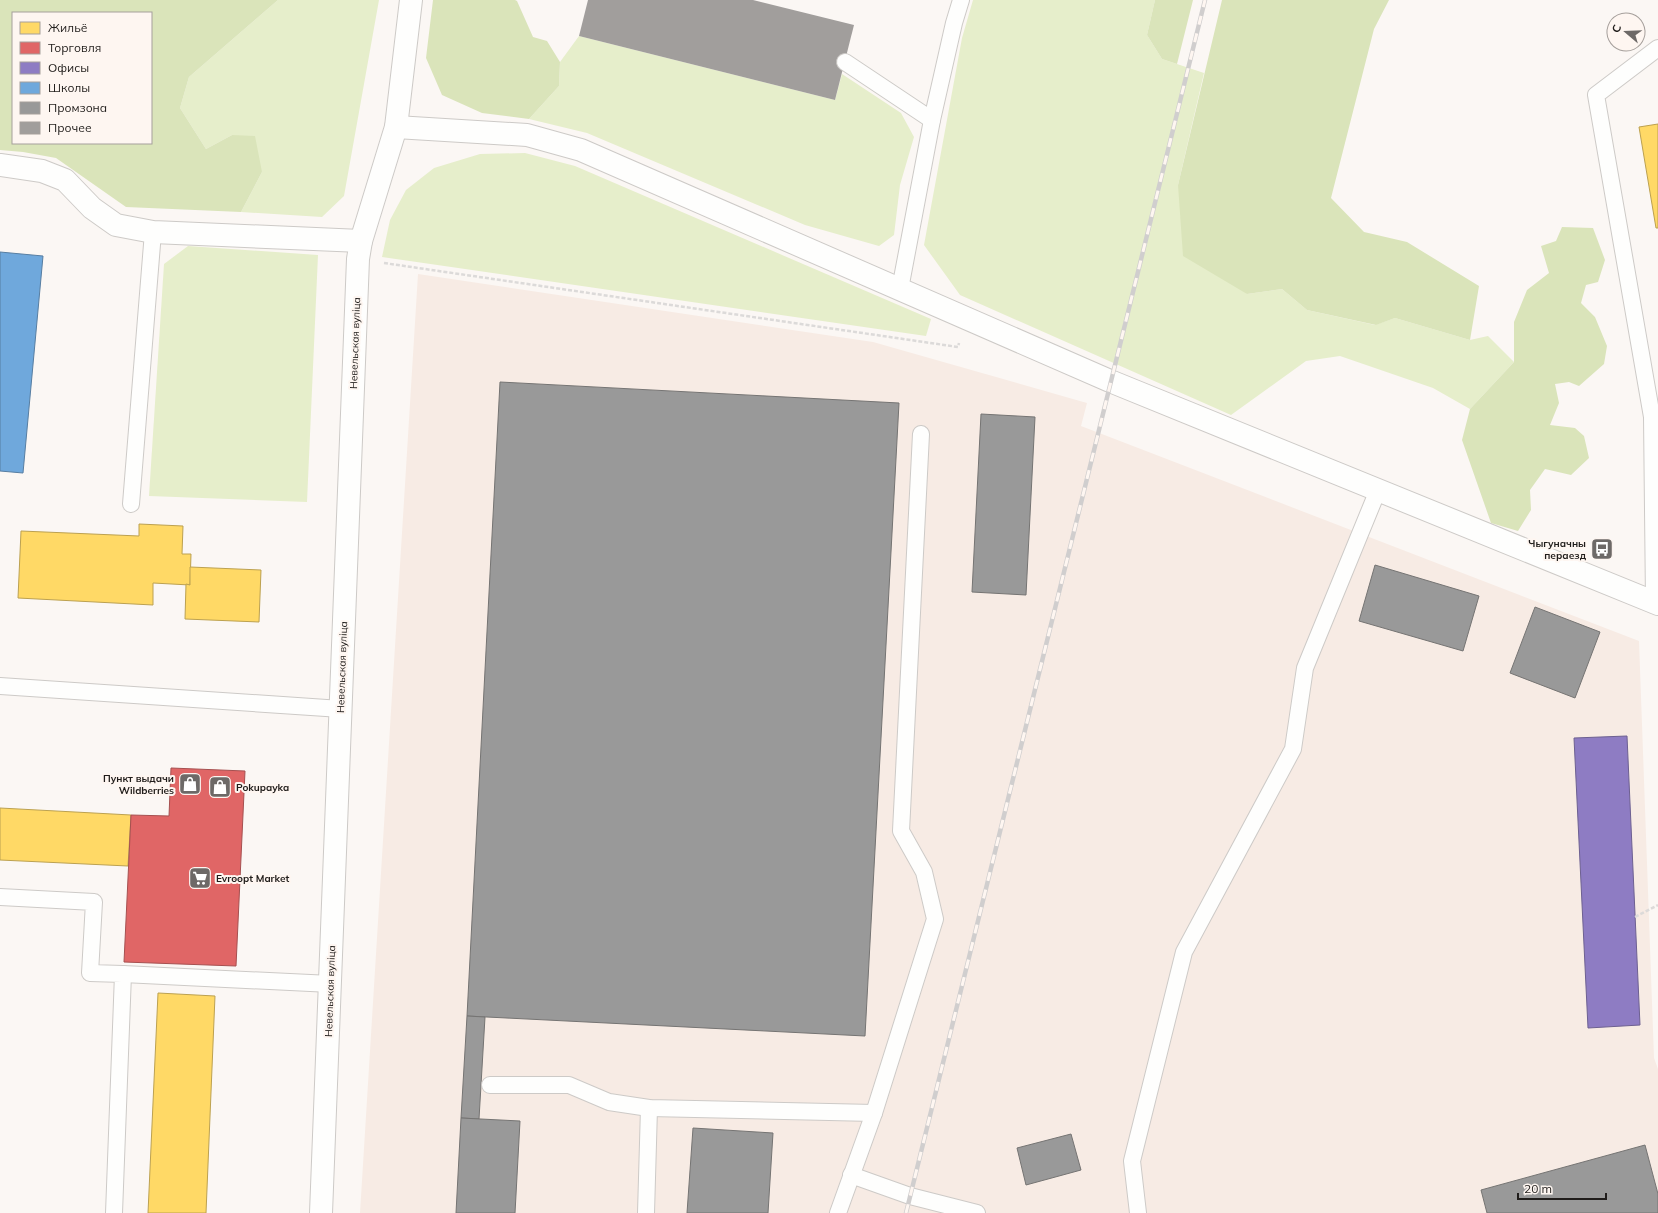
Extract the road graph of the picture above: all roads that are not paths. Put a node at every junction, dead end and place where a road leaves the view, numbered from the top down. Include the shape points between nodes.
1 (411, 0) edge
2 (961, 0) edge
3 (1658, 48) edge
4 (845, 62) dead end
5 (932, 120) junction
6 (396, 127) junction
7 (0, 165) edge
8 (153, 232) junction
9 (360, 250) junction
10 (900, 289) junction
11 (922, 434) dead end
12 (1378, 490) junction
13 (131, 504) dead end
14 (1656, 603) edge
15 (0, 686) edge
16 (341, 709) junction
17 (0, 897) edge
18 (123, 974) junction
19 (331, 984) junction
20 (490, 1085) dead end
21 (649, 1108) junction
22 (874, 1113) junction
23 (850, 1175) junction
24 (114, 1213) edge
25 (321, 1213) edge
26 (646, 1213) edge
27 (838, 1213) edge
28 (977, 1213) edge
29 (1138, 1213) edge

1 - 6 street, Невельская вуліца
2 - 5 lane
3 - 14 lane via 1596,95 1652,417
4 - 5 lane
5 - 10 lane
6 - 9 street, Невельская вуліца
6 - 10 street via 527,135 582,150
7 - 8 street via 42,171 65,180 92,208 116,225
8 - 9 street
8 - 13 lane
9 - 16 street, Невельская вуліца
10 - 12 street via 1110,381
11 - 22 lane via 901,831 924,872 935,919
12 - 14 street
12 - 29 lane via 1305,668 1294,749 1184,952 1132,1161
15 - 16 lane
16 - 19 street, Невельская вуліца
17 - 18 lane via 94,902 90,973
18 - 19 lane
18 - 24 lane
19 - 25 street, Невельская вуліца
20 - 21 lane via 569,1085 609,1102
21 - 22 lane
21 - 26 lane
22 - 23 lane
23 - 27 lane
23 - 28 lane via 910,1196

